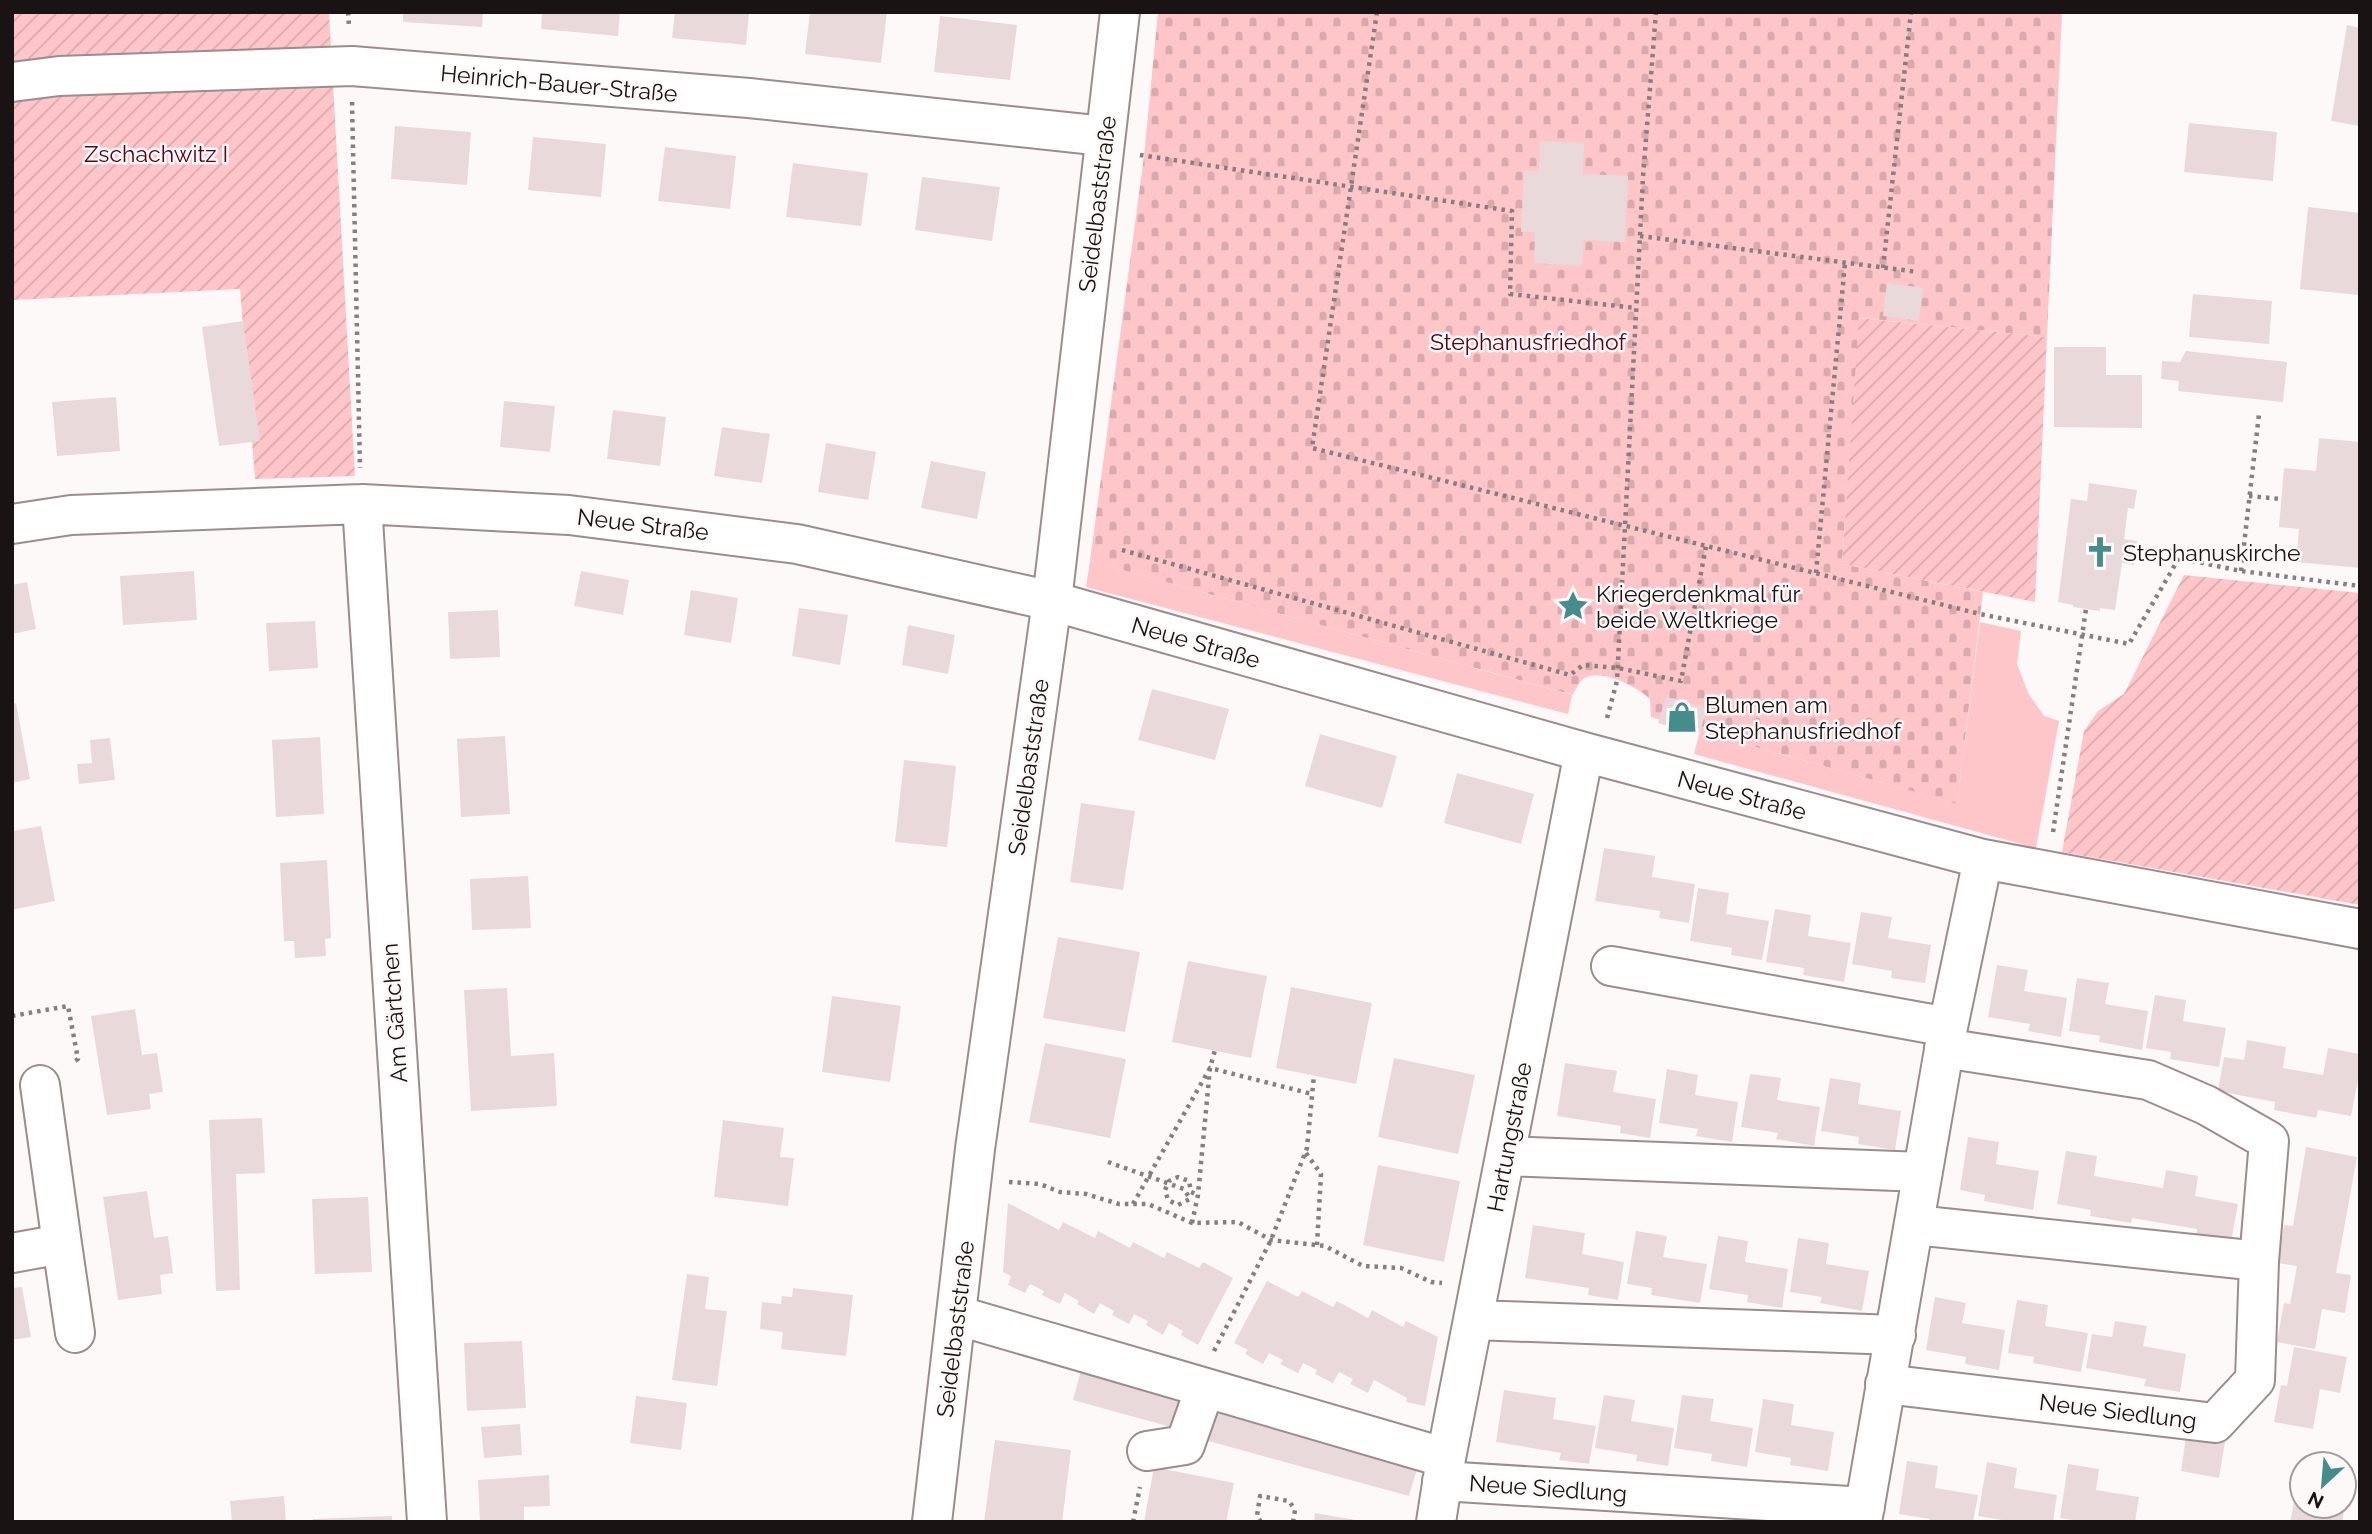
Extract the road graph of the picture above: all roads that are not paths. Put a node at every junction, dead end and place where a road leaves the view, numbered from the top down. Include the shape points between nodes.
1 (1120, 12) edge
2 (12, 82) edge
3 (1103, 143) junction
4 (362, 504) junction
5 (12, 524) edge
6 (1052, 601) junction
7 (1591, 754) junction
8 (1983, 859) junction
9 (2360, 929) edge
10 (1611, 966) dead end
11 (1946, 1037) junction
12 (40, 1086) road end
13 (1505, 1156) junction
14 (1923, 1172) junction
15 (1915, 1225) junction
16 (62, 1244) junction
17 (12, 1253) edge
18 (2259, 1261) junction
19 (1476, 1303) junction
20 (956, 1315) junction
21 (75, 1333) dead end
22 (1896, 1335) junction
23 (1885, 1384) junction
24 (1201, 1386) junction
25 (1147, 1451) dead end
26 (1444, 1470) junction
27 (1863, 1515) edge
28 (427, 1522) edge
29 (932, 1522) edge
30 (1436, 1522) edge

1 - 3 street, Seidelbaststraße
2 - 3 street, Heinrich-Bauer-Straße via 59,76 352,66 749,99
3 - 6 street, Seidelbaststraße
4 - 5 street, Neue Straße via 71,515
4 - 6 street, Neue Straße via 569,515 797,544
4 - 28 street, Am Gärtchen
6 - 7 street, Neue Straße
6 - 20 street, Seidelbaststraße
7 - 8 street, Neue Straße
7 - 13 street, Hartungstraße
8 - 9 street, Neue Straße
8 - 11 street, Neue Siedlung
10 - 11 street, Neue Siedlung
11 - 14 street, Neue Siedlung
11 - 18 street, Neue Siedlung via 2148,1080 2206,1105 2269,1141
12 - 16 street
13 - 14 street
13 - 19 street, Hartungstraße
14 - 15 street, Neue Siedlung
15 - 18 street
15 - 22 street, Neue Siedlung
16 - 17 street
16 - 21 street
18 - 23 street, Neue Siedlung via 2255,1380 2215,1423
19 - 22 street
19 - 26 street, Hartungstraße
20 - 24 street, Neue Siedlung
20 - 29 street, Seidelbaststraße
22 - 23 street, Neue Siedlung
23 - 27 street, Neue Siedlung
24 - 25 street via 1185,1446
24 - 26 street, Neue Siedlung
26 - 27 street, Neue Siedlung
26 - 30 street, Hartungstraße

